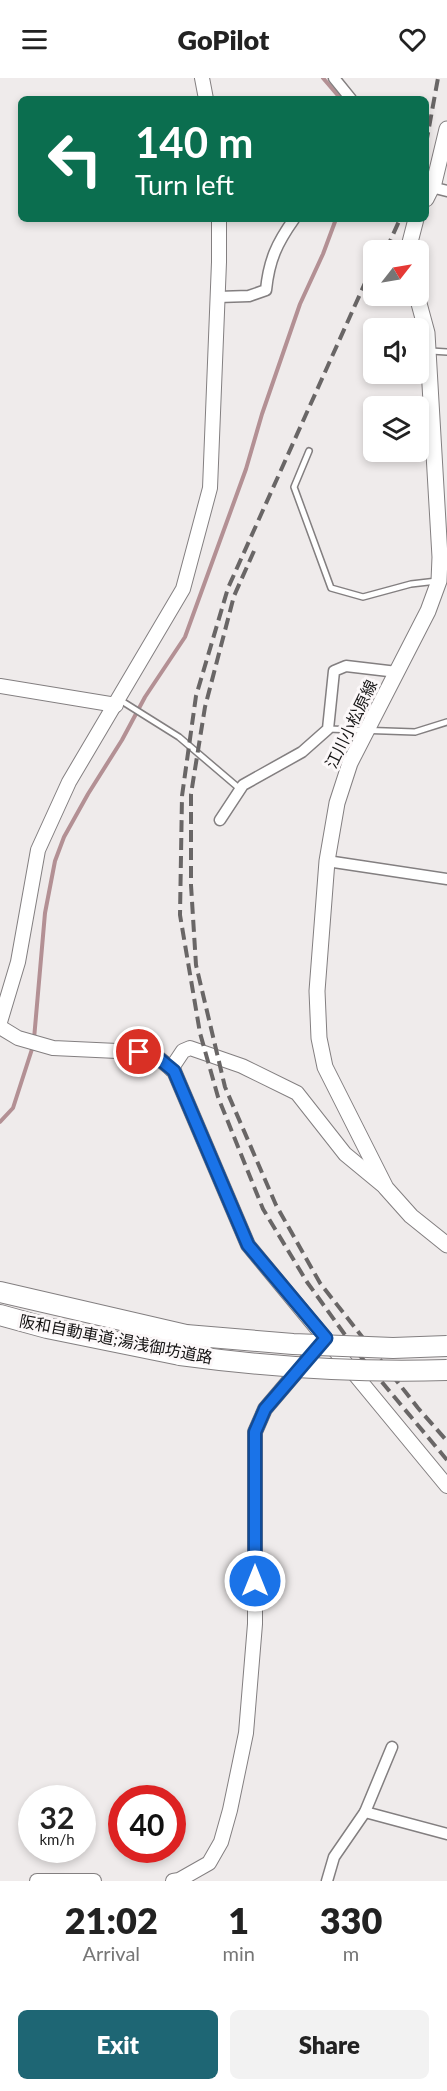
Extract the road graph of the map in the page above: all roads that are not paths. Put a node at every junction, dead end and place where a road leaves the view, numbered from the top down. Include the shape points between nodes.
1 (202, 78) edge
2 (334, 78) edge
3 (205, 96) edge
4 (349, 96) edge
5 (447, 129) edge
6 (429, 187) edge
7 (447, 191) edge
8 (219, 222) edge
9 (292, 222) edge
10 (415, 222) edge
11 (411, 240) edge
12 (218, 297) junction
13 (429, 350) edge
14 (447, 352) edge
15 (429, 382) edge
16 (309, 451) dead end
17 (439, 581) junction
18 (397, 672) junction
19 (0, 686) edge
20 (117, 702) junction
21 (447, 722) edge
22 (328, 729) junction
23 (366, 730) junction
24 (240, 789) junction
25 (220, 820) dead end
26 (327, 861) junction
27 (447, 879) edge
28 (0, 1022) edge
29 (0, 1027) edge
30 (171, 1070) junction
31 (386, 1188) junction
32 (447, 1245) edge
33 (0, 1292) edge
34 (0, 1315) edge
35 (326, 1338) junction
36 (447, 1346) edge
37 (447, 1370) edge
38 (447, 1486) edge
39 (392, 1747) dead end
40 (365, 1812) junction
41 (447, 1834) edge
42 (37, 1881) edge
43 (94, 1881) edge
44 (173, 1881) edge
45 (327, 1881) edge

1 - 3 street
2 - 4 street
5 - 6 main road
6 - 7 street
8 - 12 street
9 - 12 street via 278,242 266,290 249,296
10 - 11 main road
12 - 20 street via 210,488 183,589
13 - 14 lane
15 - 17 main road, 江川小松原線
16 - 17 lane via 294,487 331,588 363,597
17 - 18 main road, 江川小松原線
18 - 22 street via 346,666 334,671
18 - 23 main road, 江川小松原線
19 - 20 street
20 - 24 lane via 179,737
20 - 28 street via 69,782 38,850 18,962
21 - 23 lane via 415,732
22 - 23 lane
22 - 24 street via 302,752
23 - 26 main road, 江川小松原線 via 337,803
24 - 25 street
26 - 27 street
26 - 31 main road, 江川小松原線 via 317,991 319,1038 325,1067
29 - 30 street via 18,1038 53,1047 139,1052 157,1057
30 - 31 street via 190,1048 242,1066 297,1093 345,1154
30 - 35 street via 248,1245
31 - 32 main road, 江川小松原線 via 411,1216
33 - 36 highway, 阪和自動車道;湯浅御坊道路, bridge via 186,1335 303,1345
34 - 37 highway, 阪和自動車道;湯浅御坊道路, bridge via 180,1355 232,1362 331,1370
35 - 38 street
35 - 44 street via 265,1409 255,1432 255,1624 246,1733 221,1842 209,1863
39 - 40 street
40 - 41 street
40 - 45 street via 334,1857
42 - 43 street

